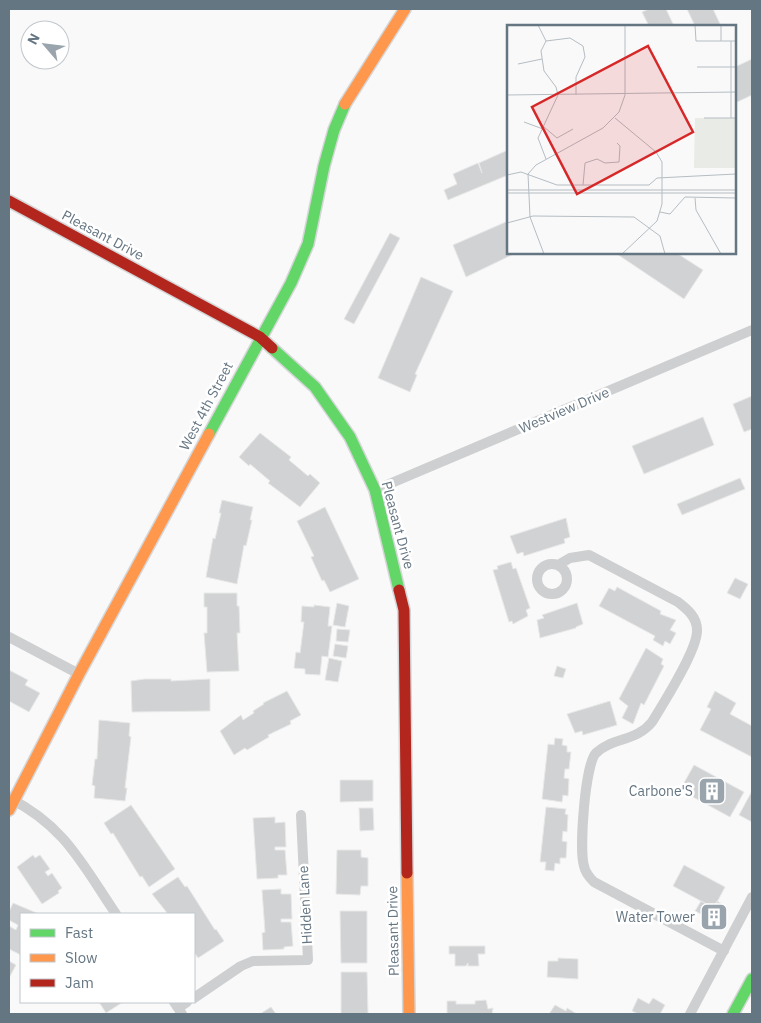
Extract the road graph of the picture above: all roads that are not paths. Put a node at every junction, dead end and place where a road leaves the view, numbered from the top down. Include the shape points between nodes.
1 (405, 9) edge
2 (9, 201) edge
3 (752, 330) edge
4 (260, 337) junction
5 (375, 490) junction
6 (558, 565) dead end
7 (9, 637) edge
8 (79, 674) junction
9 (10, 803) edge
10 (301, 815) dead end
11 (752, 897) edge
12 (115, 913) edge
13 (724, 951) junction
14 (752, 979) edge
15 (195, 997) edge
16 (409, 1014) edge
17 (690, 1014) edge
18 (734, 1014) edge

1 - 4 main road, West 4th Street via 350,94 334,130 308,244 291,283
2 - 4 main road, Pleasant Drive
3 - 5 street, Westview Drive
4 - 5 main road, Pleasant Drive via 315,387 350,436
4 - 8 main road, West 4th Street
5 - 16 main road, Pleasant Drive via 404,610
6 - 13 street via 570,558 589,555 678,602 687,608 696,622 696,643 652,722 642,733 603,748 592,759 582,858 586,873 594,882
7 - 8 street
8 - 9 main road, West 4th Street
9 - 12 street via 43,818 64,837
10 - 15 street, Hidden Lane via 308,960 253,962 241,966
11 - 13 street
13 - 17 street
14 - 18 main road

